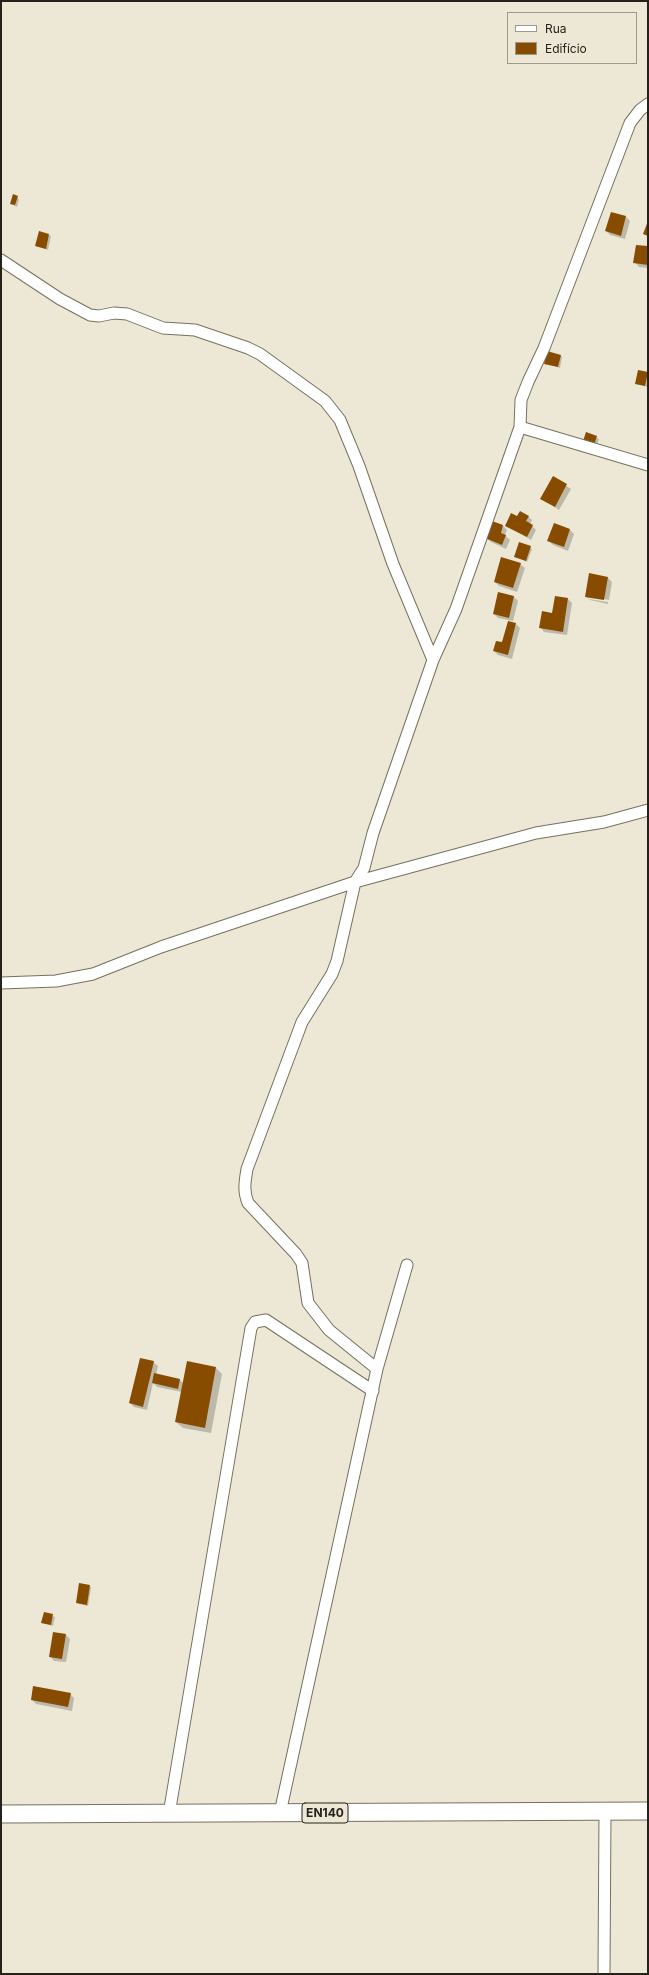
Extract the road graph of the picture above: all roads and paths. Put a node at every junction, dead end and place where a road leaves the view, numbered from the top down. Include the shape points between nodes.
1 (648, 104) edge
2 (1, 260) edge
3 (520, 427) junction
4 (648, 465) edge
5 (433, 660) junction
6 (648, 810) edge
7 (355, 882) junction
8 (1, 983) edge
9 (407, 1265) dead end
10 (377, 1369) junction
11 (373, 1392) junction
12 (605, 1811) junction
13 (648, 1811) edge
14 (280, 1813) junction
15 (1, 1814) edge
16 (169, 1814) junction
17 (604, 1974) edge

1 - 3 street via 630,123 544,348 528,382 522,400
2 - 5 street via 60,299 90,315 127,314 163,328 195,330 248,348 325,401 340,420 393,564
3 - 4 street
3 - 5 street via 456,609
5 - 7 street via 373,832 364,868
6 - 7 street via 604,822 536,833
7 - 8 street via 161,947 93,974 56,981
7 - 10 street via 337,961 332,974 302,1022 247,1169 244,1190 248,1203 302,1263 308,1303 329,1330
9 - 10 street
10 - 11 street
11 - 14 street
11 - 16 street via 266,1320 256,1322 252,1328
12 - 13 main road, EN140
12 - 14 main road, EN140
12 - 17 street
14 - 16 main road, EN140
15 - 16 main road, EN140

